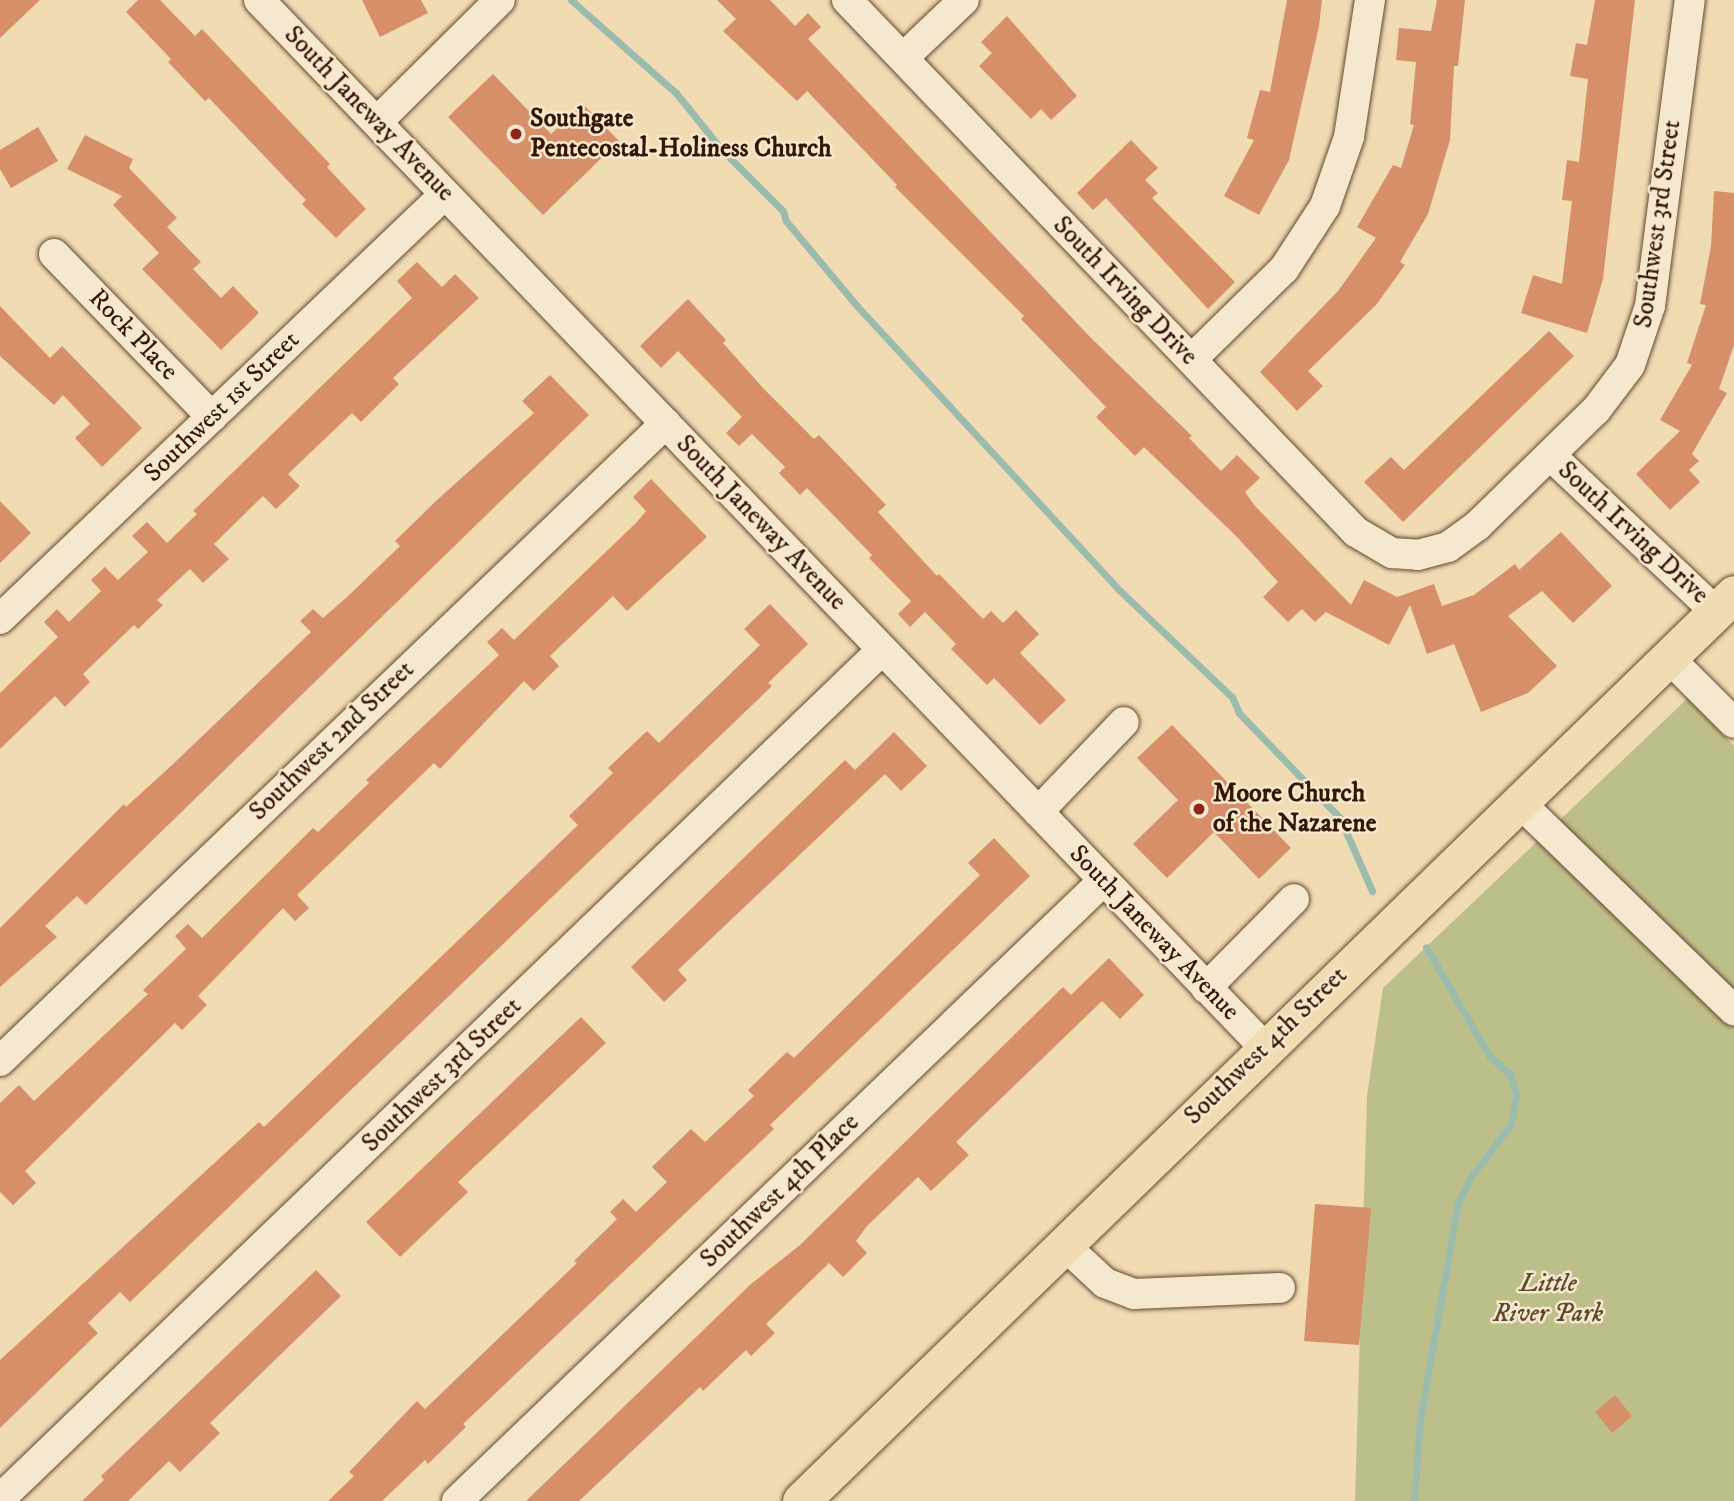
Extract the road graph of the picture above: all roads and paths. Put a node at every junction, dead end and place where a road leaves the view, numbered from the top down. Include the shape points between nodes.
1 (259, 0) edge
2 (500, 0) edge
3 (847, 0) edge
4 (964, 0) edge
5 (1370, 0) edge
6 (1690, 0) edge
7 (903, 58) junction
8 (377, 122) junction
9 (445, 194) junction
10 (54, 254) dead end
11 (1192, 359) junction
12 (212, 417) junction
13 (666, 424) junction
14 (1550, 455) junction
15 (1418, 555) joint
16 (1725, 603) edge
17 (0, 619) edge
18 (882, 650) junction
19 (1668, 657) junction
20 (1124, 722) dead end
21 (1734, 723) edge
22 (1518, 801) junction
23 (1038, 812) junction
24 (1103, 881) junction
25 (1294, 899) dead end
26 (1206, 988) junction
27 (1734, 1010) edge
28 (1264, 1047) junction
29 (0, 1061) edge
30 (1063, 1244) junction
31 (1280, 1288) dead end
32 (0, 1499) edge
33 (457, 1501) edge
34 (801, 1501) edge

1 - 8 street, South Janeway Avenue
2 - 8 street
3 - 7 street, South Irving Drive
4 - 7 street
5 - 11 street via 1349,136 1325,206 1283,270
6 - 14 street, Southwest 3rd Street via 1650,306 1641,341 1615,389
7 - 11 street, South Irving Drive
8 - 9 street, South Janeway Avenue
9 - 12 street, Southwest 1st Street
9 - 13 street, South Janeway Avenue
10 - 12 street, Rock Place
11 - 15 street, South Irving Drive via 1356,532 1392,553
12 - 17 street, Southwest 1st Street
13 - 18 street, South Janeway Avenue
13 - 29 street, Southwest 2nd Street
14 - 15 street, Southwest 3rd Street via 1460,541
14 - 16 street, South Irving Drive
16 - 19 main road, Southwest 4th Street
18 - 23 street, South Janeway Avenue
18 - 32 street, Southwest 3rd Street
19 - 21 street
19 - 22 main road, Southwest 4th Street
20 - 23 street
22 - 27 street
22 - 28 main road, Southwest 4th Street
23 - 24 street, South Janeway Avenue
24 - 26 street, South Janeway Avenue
24 - 33 street, Southwest 4th Place
25 - 26 street
26 - 28 street, South Janeway Avenue
28 - 30 main road, Southwest 4th Street
30 - 31 street via 1105,1283 1134,1294
30 - 34 main road, Southwest 4th Street

